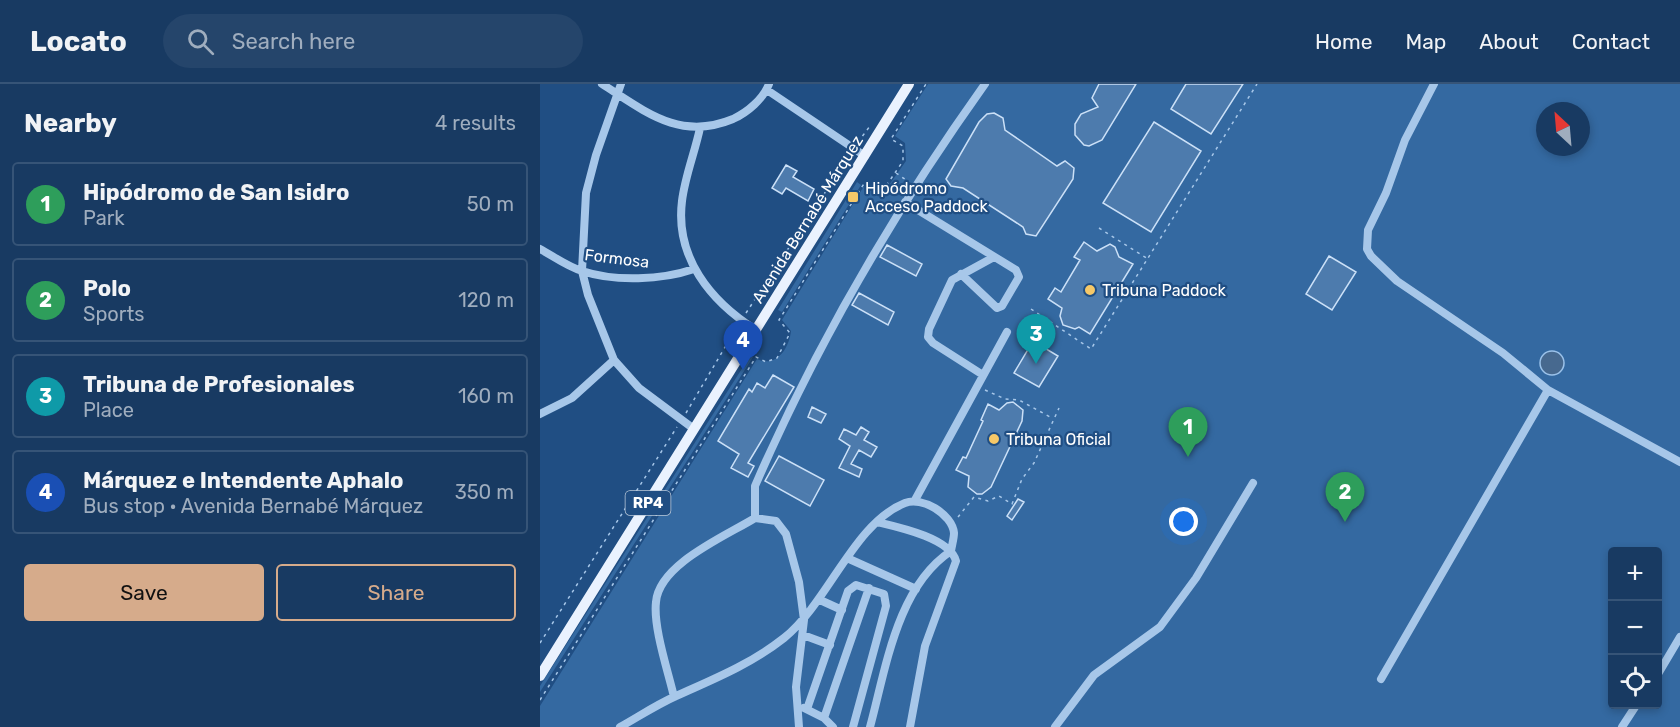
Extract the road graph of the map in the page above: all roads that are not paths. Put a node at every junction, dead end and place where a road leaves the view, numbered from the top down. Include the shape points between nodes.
1 (602, 84) edge
2 (621, 84) edge
3 (909, 84) edge
4 (986, 84) edge
5 (1434, 84) edge
6 (768, 87) edge
7 (617, 93) junction
8 (700, 128) junction
9 (865, 156) junction
10 (905, 202) junction
11 (540, 249) edge
12 (994, 258) junction
13 (694, 269) junction
14 (582, 271) junction
15 (961, 274) junction
16 (756, 330) junction
17 (1007, 332) dead end
18 (614, 360) junction
19 (983, 375) junction
20 (1548, 390) junction
21 (541, 415) edge
22 (694, 429) junction
23 (1680, 462) edge
24 (1253, 483) dead end
25 (915, 500) junction
26 (755, 518) junction
27 (877, 522) junction
28 (951, 551) junction
29 (847, 558) junction
30 (869, 588) junction
31 (916, 589) junction
32 (820, 600) junction
33 (842, 610) junction
34 (804, 620) junction
35 (803, 634) junction
36 (1680, 637) edge
37 (830, 645) junction
38 (1662, 667) edge
39 (540, 676) edge
40 (1381, 679) dead end
41 (674, 697) junction
42 (796, 704) junction
43 (807, 709) junction
44 (1633, 709) edge
45 (824, 718) junction
46 (620, 727) edge
47 (799, 727) edge
48 (833, 727) edge
49 (853, 727) edge
50 (870, 727) edge
51 (910, 727) edge
52 (1054, 727) edge
53 (1622, 727) edge

1 - 7 street
2 - 7 street
3 - 9 main road, Avenida Bernabé Márquez / RP4
4 - 10 street
5 - 20 street via 1397,157 1386,193 1368,230 1367,249 1397,281 1503,353
6 - 8 street via 740,116
6 - 9 street
7 - 8 street via 663,121
7 - 14 street via 586,193
8 - 13 street via 680,223
9 - 16 main road, Avenida Bernabé Márquez / RP4
10 - 12 street
10 - 26 street via 861,274 767,457 755,486
11 - 14 street, Formosa
12 - 15 street
12 - 15 street via 1019,273 1002,306 993,306
13 - 14 street, Formosa via 642,278
13 - 16 street via 720,304
14 - 18 street
15 - 19 street via 944,293 928,337
16 - 22 main road, Avenida Bernabé Márquez / RP4
17 - 19 street
18 - 21 street via 572,398
18 - 22 street via 639,388
19 - 25 street
20 - 23 street
20 - 40 street
22 - 39 main road, Avenida Bernabé Márquez / RP4
24 - 52 street via 1196,578 1160,627 1094,675
25 - 27 street via 888,512
25 - 28 street via 926,503 952,526
26 - 34 street via 776,521 786,534
26 - 41 street via 689,558 662,584 656,602
27 - 28 street via 914,531
27 - 29 street
28 - 31 street via 936,561
28 - 51 street via 956,561 925,646
29 - 31 street
29 - 32 street
30 - 33 street via 851,587
30 - 45 street
30 - 49 street via 884,594 886,606
31 - 50 street via 887,663
32 - 33 street
32 - 34 street
33 - 37 street
34 - 35 street
34 - 41 street via 751,660
35 - 37 street
35 - 42 street
36 - 38 street
37 - 43 street
41 - 46 street
42 - 43 street
42 - 47 street
43 - 45 street
44 - 53 street
45 - 48 street

